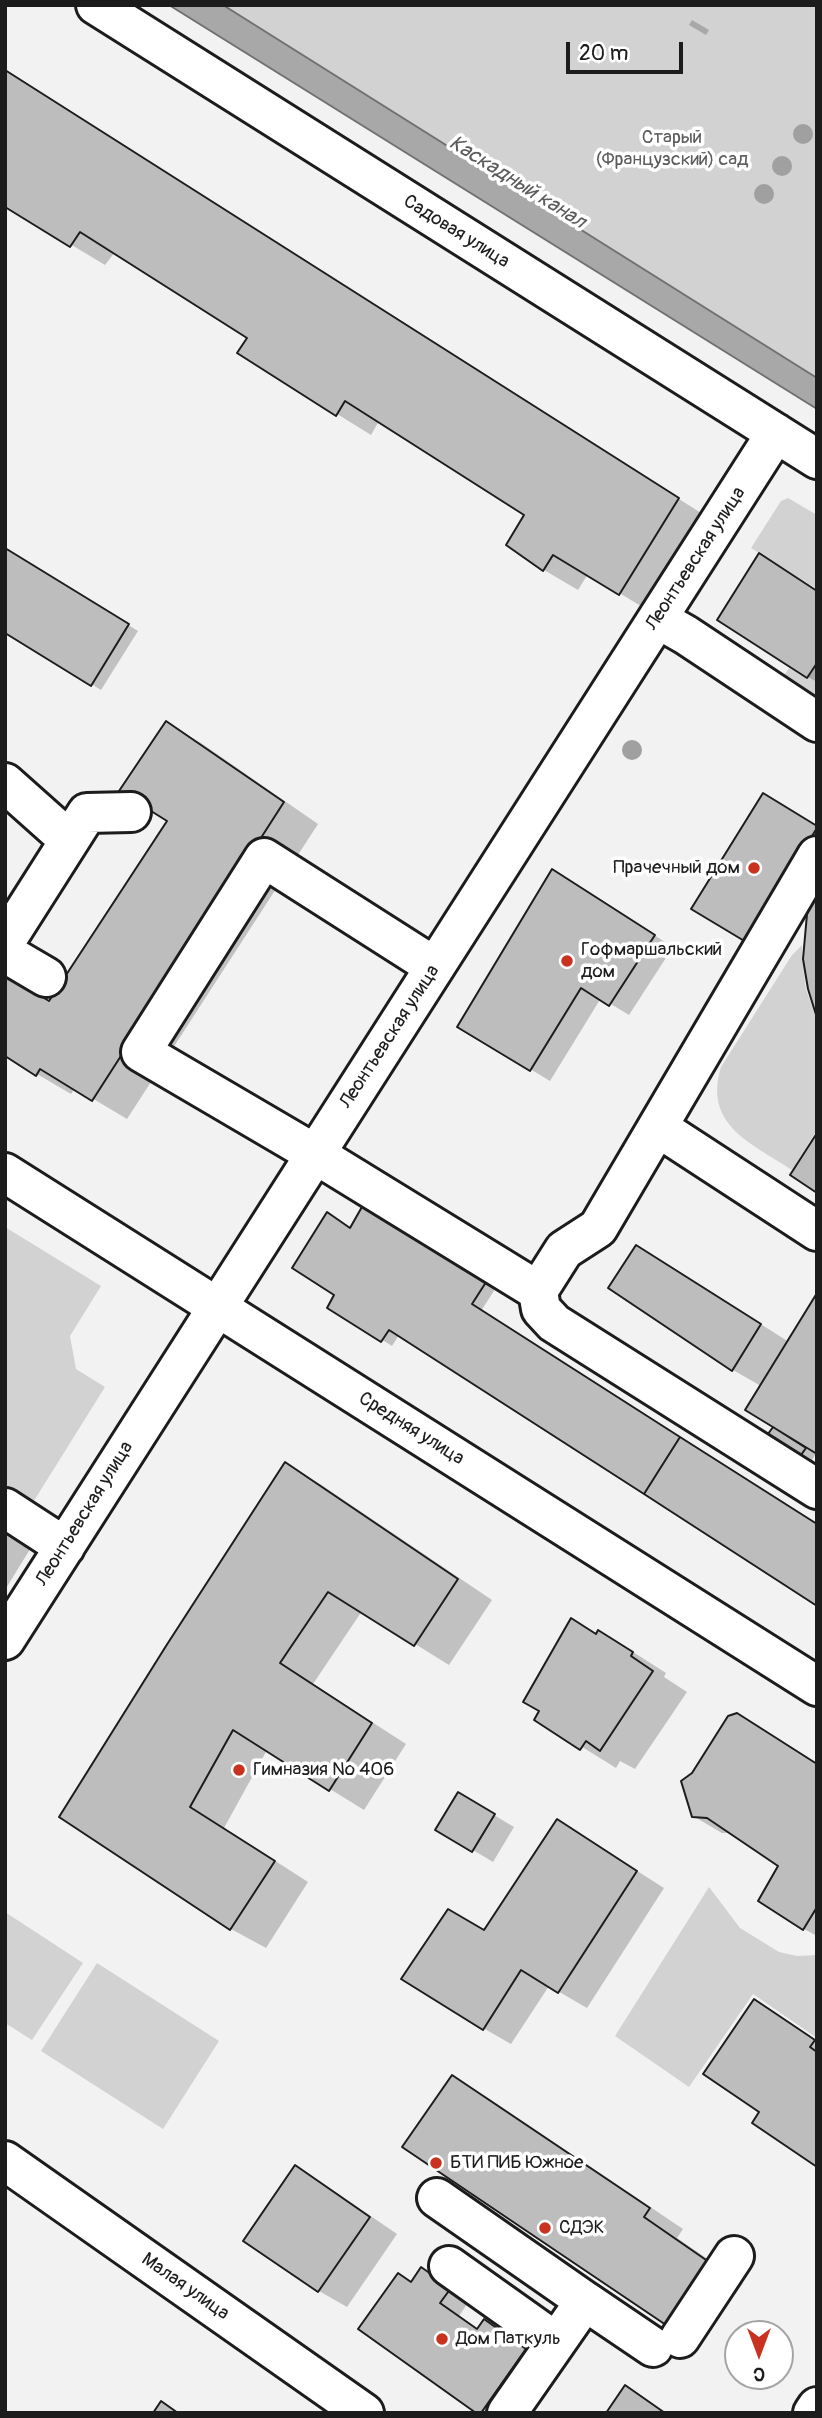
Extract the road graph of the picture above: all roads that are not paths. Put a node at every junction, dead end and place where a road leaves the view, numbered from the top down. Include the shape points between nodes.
1 (96, 5) edge
2 (776, 433) junction
3 (817, 459) edge
4 (658, 619) junction
5 (817, 722) edge
6 (5, 783) edge
7 (131, 812) dead end
8 (69, 840) junction
9 (817, 856) edge
10 (17, 896) edge
11 (5, 942) edge
12 (5, 953) edge
13 (435, 967) junction
14 (47, 977) dead end
15 (659, 1128) junction
16 (315, 1154) junction
17 (5, 1173) edge
18 (817, 1231) edge
19 (538, 1291) junction
20 (218, 1307) junction
21 (817, 1489) edge
22 (5, 1508) edge
23 (65, 1547) junction
24 (5, 1640) edge
25 (817, 1686) edge
26 (5, 2161) edge
27 (436, 2198) dead end
28 (734, 2256) dead end
29 (449, 2266) dead end
30 (585, 2301) junction
31 (556, 2342) junction
32 (817, 2407) edge
33 (364, 2413) edge
34 (507, 2413) edge
35 (813, 2413) edge

1 - 2 street, Садовая улица
2 - 3 street, Садовая улица
2 - 4 street, Леонтьевская улица
4 - 5 street
4 - 13 street, Леонтьевская улица
6 - 8 street
7 - 8 street via 87,814
8 - 10 street
9 - 15 street
10 - 11 street
12 - 14 street
13 - 16 street, Леонтьевская улица
13 - 16 street via 264,858 141,1052
15 - 18 street
15 - 19 street via 598,1228 564,1250
16 - 19 street
16 - 20 street, Леонтьевская улица
17 - 20 street, Средняя улица
19 - 21 street via 541,1309 554,1323
20 - 23 street, Леонтьевская улица
20 - 25 street, Средняя улица
22 - 23 street
23 - 24 street, Леонтьевская улица
26 - 33 street, Малая улица
27 - 30 street
28 - 30 street via 667,2343
29 - 31 street
30 - 31 street
31 - 34 street
32 - 35 street

